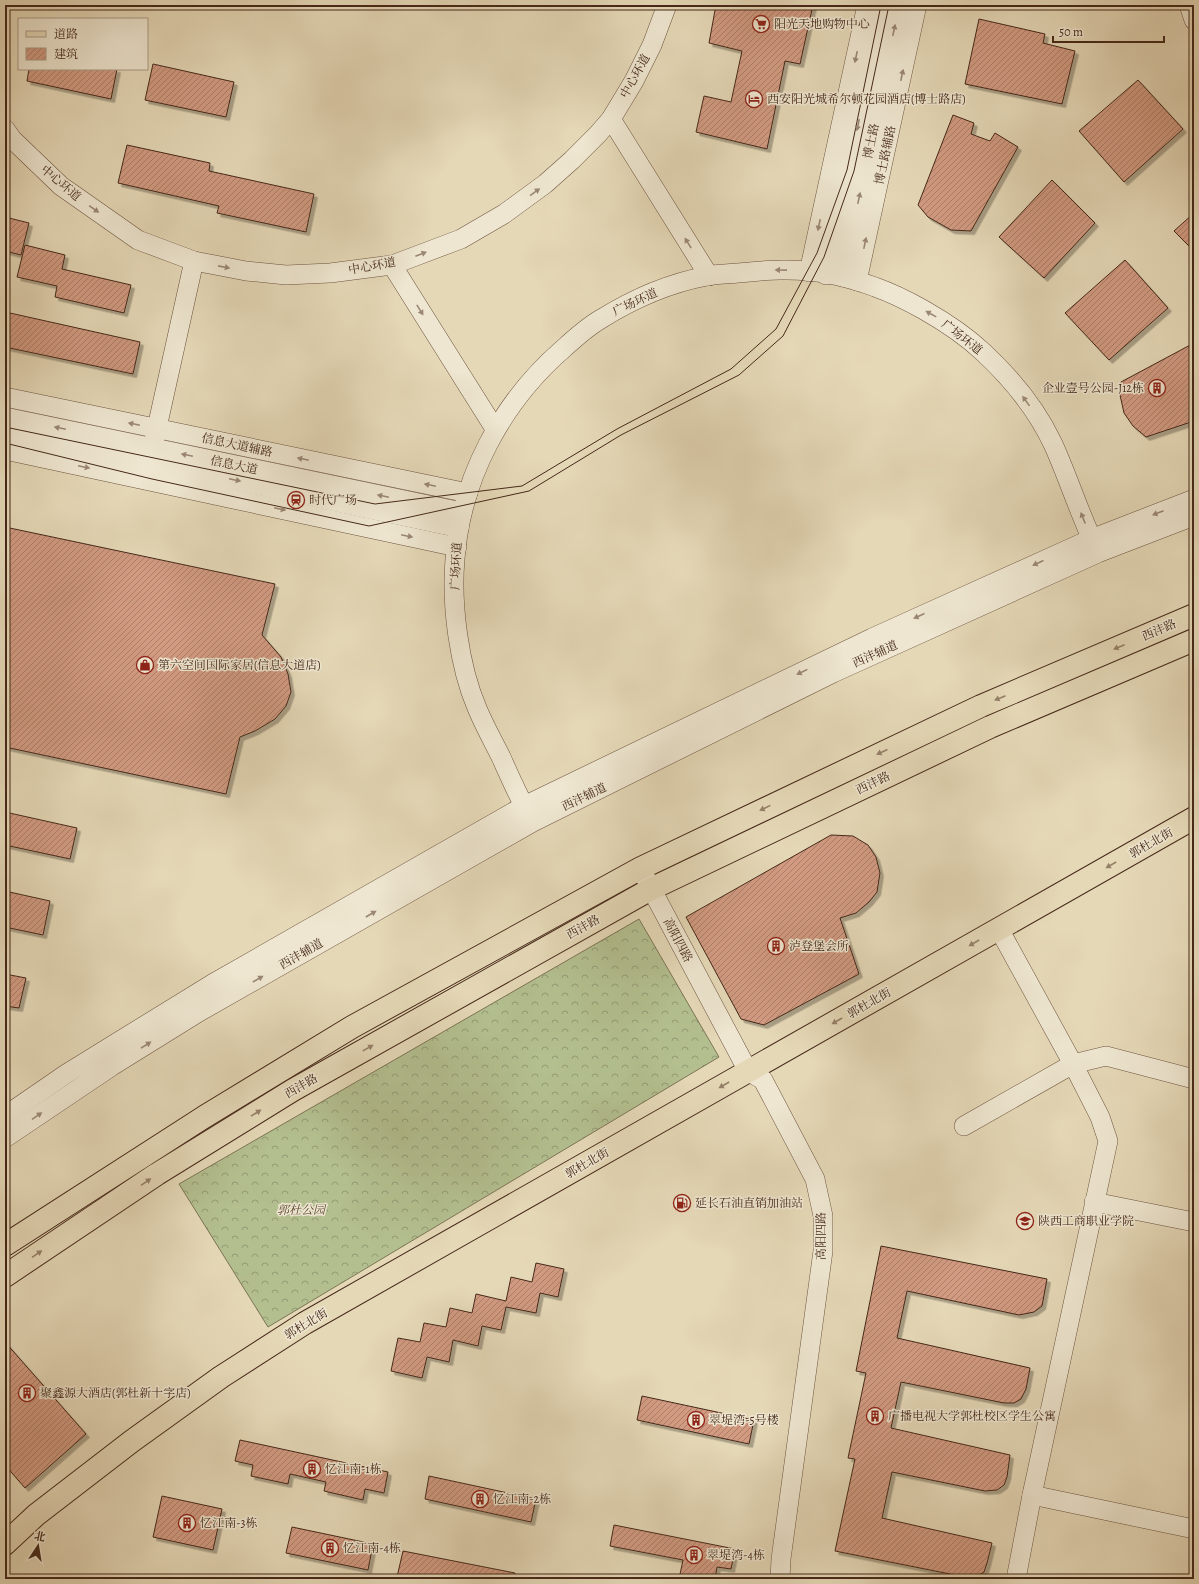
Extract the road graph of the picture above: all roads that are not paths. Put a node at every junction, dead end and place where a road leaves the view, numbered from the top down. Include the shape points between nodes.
1 (667, 5) edge
2 (867, 5) edge
3 (884, 5) edge
4 (900, 5) edge
5 (917, 5) edge
6 (1189, 5) edge
7 (1194, 20) edge
8 (611, 119) junction
9 (5, 129) edge
10 (194, 261) junction
11 (392, 265) junction
12 (708, 276) junction
13 (834, 276) junction
14 (5, 397) edge
15 (5, 417) edge
16 (157, 429) junction
17 (496, 429) junction
18 (5, 432) edge
19 (5, 450) edge
20 (151, 455) junction
21 (468, 493) junction
22 (1194, 499) edge
23 (1194, 516) edge
24 (461, 520) junction
25 (1095, 546) junction
26 (456, 547) junction
27 (1194, 615) edge
28 (1194, 640) edge
29 (528, 814) junction
30 (1194, 818) edge
31 (1194, 835) edge
32 (640, 868) junction
33 (651, 889) junction
34 (1002, 936) junction
35 (1073, 1064) junction
36 (756, 1076) junction
37 (1194, 1079) edge
38 (5, 1116) edge
39 (964, 1126) dead end
40 (5, 1138) edge
41 (1094, 1202) junction
42 (1194, 1222) edge
43 (5, 1245) edge
44 (5, 1276) edge
45 (1032, 1495) junction
46 (1194, 1529) edge
47 (5, 1544) edge
48 (5, 1559) edge
49 (780, 1579) edge
50 (1016, 1579) edge

1 - 8 street, 中心环道 via 634,82
2 -> 13 street
3 -> 13 street, 博士路
13 -> 4 street, 博士路
13 -> 5 street, 博士路辅路
6 - 7 street
11 -> 8 street, 中心环道 via 461,239 504,214 545,184
12 -> 8 street
9 -> 10 street, 中心环道 via 12,139 61,186 138,240
10 -> 11 street, 中心环道 via 246,271 286,275 330,273
10 - 16 street
11 -> 17 street
13 -> 12 street, 广场环道 via 780,270
12 - 17 street, 广场环道 via 674,285 626,305 578,335 528,383
25 -> 13 street, 广场环道 via 1052,443 1015,387 984,353 936,317 904,299 874,286
16 -> 14 street, 信息大道辅路
20 -> 15 street, 信息大道
16 - 20 street
21 -> 16 street, 信息大道辅路
17 - 21 street, 广场环道
18 - 20 street, 信息大道
19 -> 26 street
20 - 24 street, 信息大道
21 - 24 street, 广场环道
22 -> 25 street, 西沣辅道
23 - 25 street, 西沣辅道
24 - 26 street, 广场环道
25 - 29 street, 西沣辅道 via 833,673
26 - 29 street, 广场环道 via 454,594 457,628 467,677 476,707
27 -> 32 main road, 西沣路 via 981,706
28 - 33 main road, 西沣路 via 990,727
29 - 38 street, 西沣辅道 via 212,984 66,1074
40 -> 29 street, 西沣辅道 via 198,1012
30 -> 34 main road, 郭杜北街
31 - 34 main road, 郭杜北街
32 - 33 street, 高阳四路
32 - 43 main road, 西沣路 via 352,1027 204,1117
33 - 36 street, 高阳四路
44 -> 33 main road, 西沣路 via 157,1174 293,1090
34 - 35 street
34 - 36 main road, 郭杜北街
35 - 37 street via 1106,1056
35 - 39 street
35 - 41 street via 1100,1117 1108,1141
36 -> 47 main road, 郭杜北街 via 279,1340 221,1377 132,1441 36,1515
36 - 48 main road, 郭杜北街 via 247,1376 140,1449 44,1523
36 - 49 street, 高阳四路 via 815,1179 823,1216 823,1251
41 - 42 street
41 - 45 street
45 - 46 street
45 - 50 street

